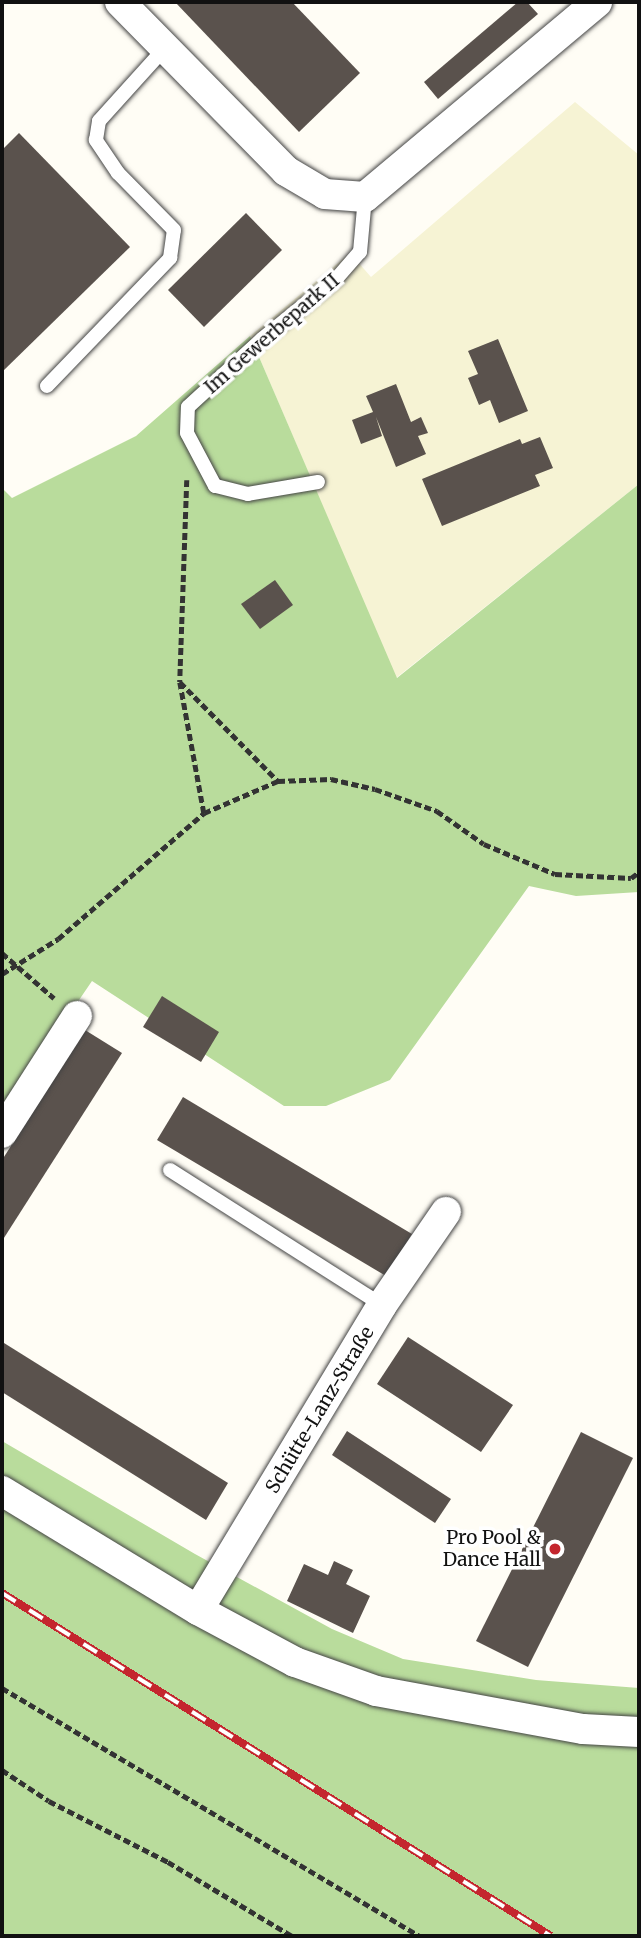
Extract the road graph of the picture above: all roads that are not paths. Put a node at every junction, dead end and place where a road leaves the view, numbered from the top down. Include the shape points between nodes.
1 (120, 2) edge
2 (597, 2) edge
3 (165, 48) junction
4 (365, 197) junction
5 (47, 386) dead end
6 (318, 482) dead end
7 (77, 1016) road end
8 (2, 1133) edge
9 (170, 1170) dead end
10 (446, 1212) dead end
11 (382, 1305) junction
12 (2, 1491) edge
13 (198, 1610) junction
14 (639, 1732) edge

1 - 3 street
2 - 4 street
3 - 4 street via 286,171 325,194
3 - 5 lane via 99,121 96,140 118,173 174,230 170,258
4 - 6 lane, Im Gewerbepark II via 360,252 337,278 188,407 187,433 215,486 248,494
7 - 8 street
9 - 11 lane
10 - 11 street, Schütte-Lanz-Straße
11 - 13 street, Schütte-Lanz-Straße
12 - 13 street
13 - 14 street via 295,1662 376,1692 583,1729

